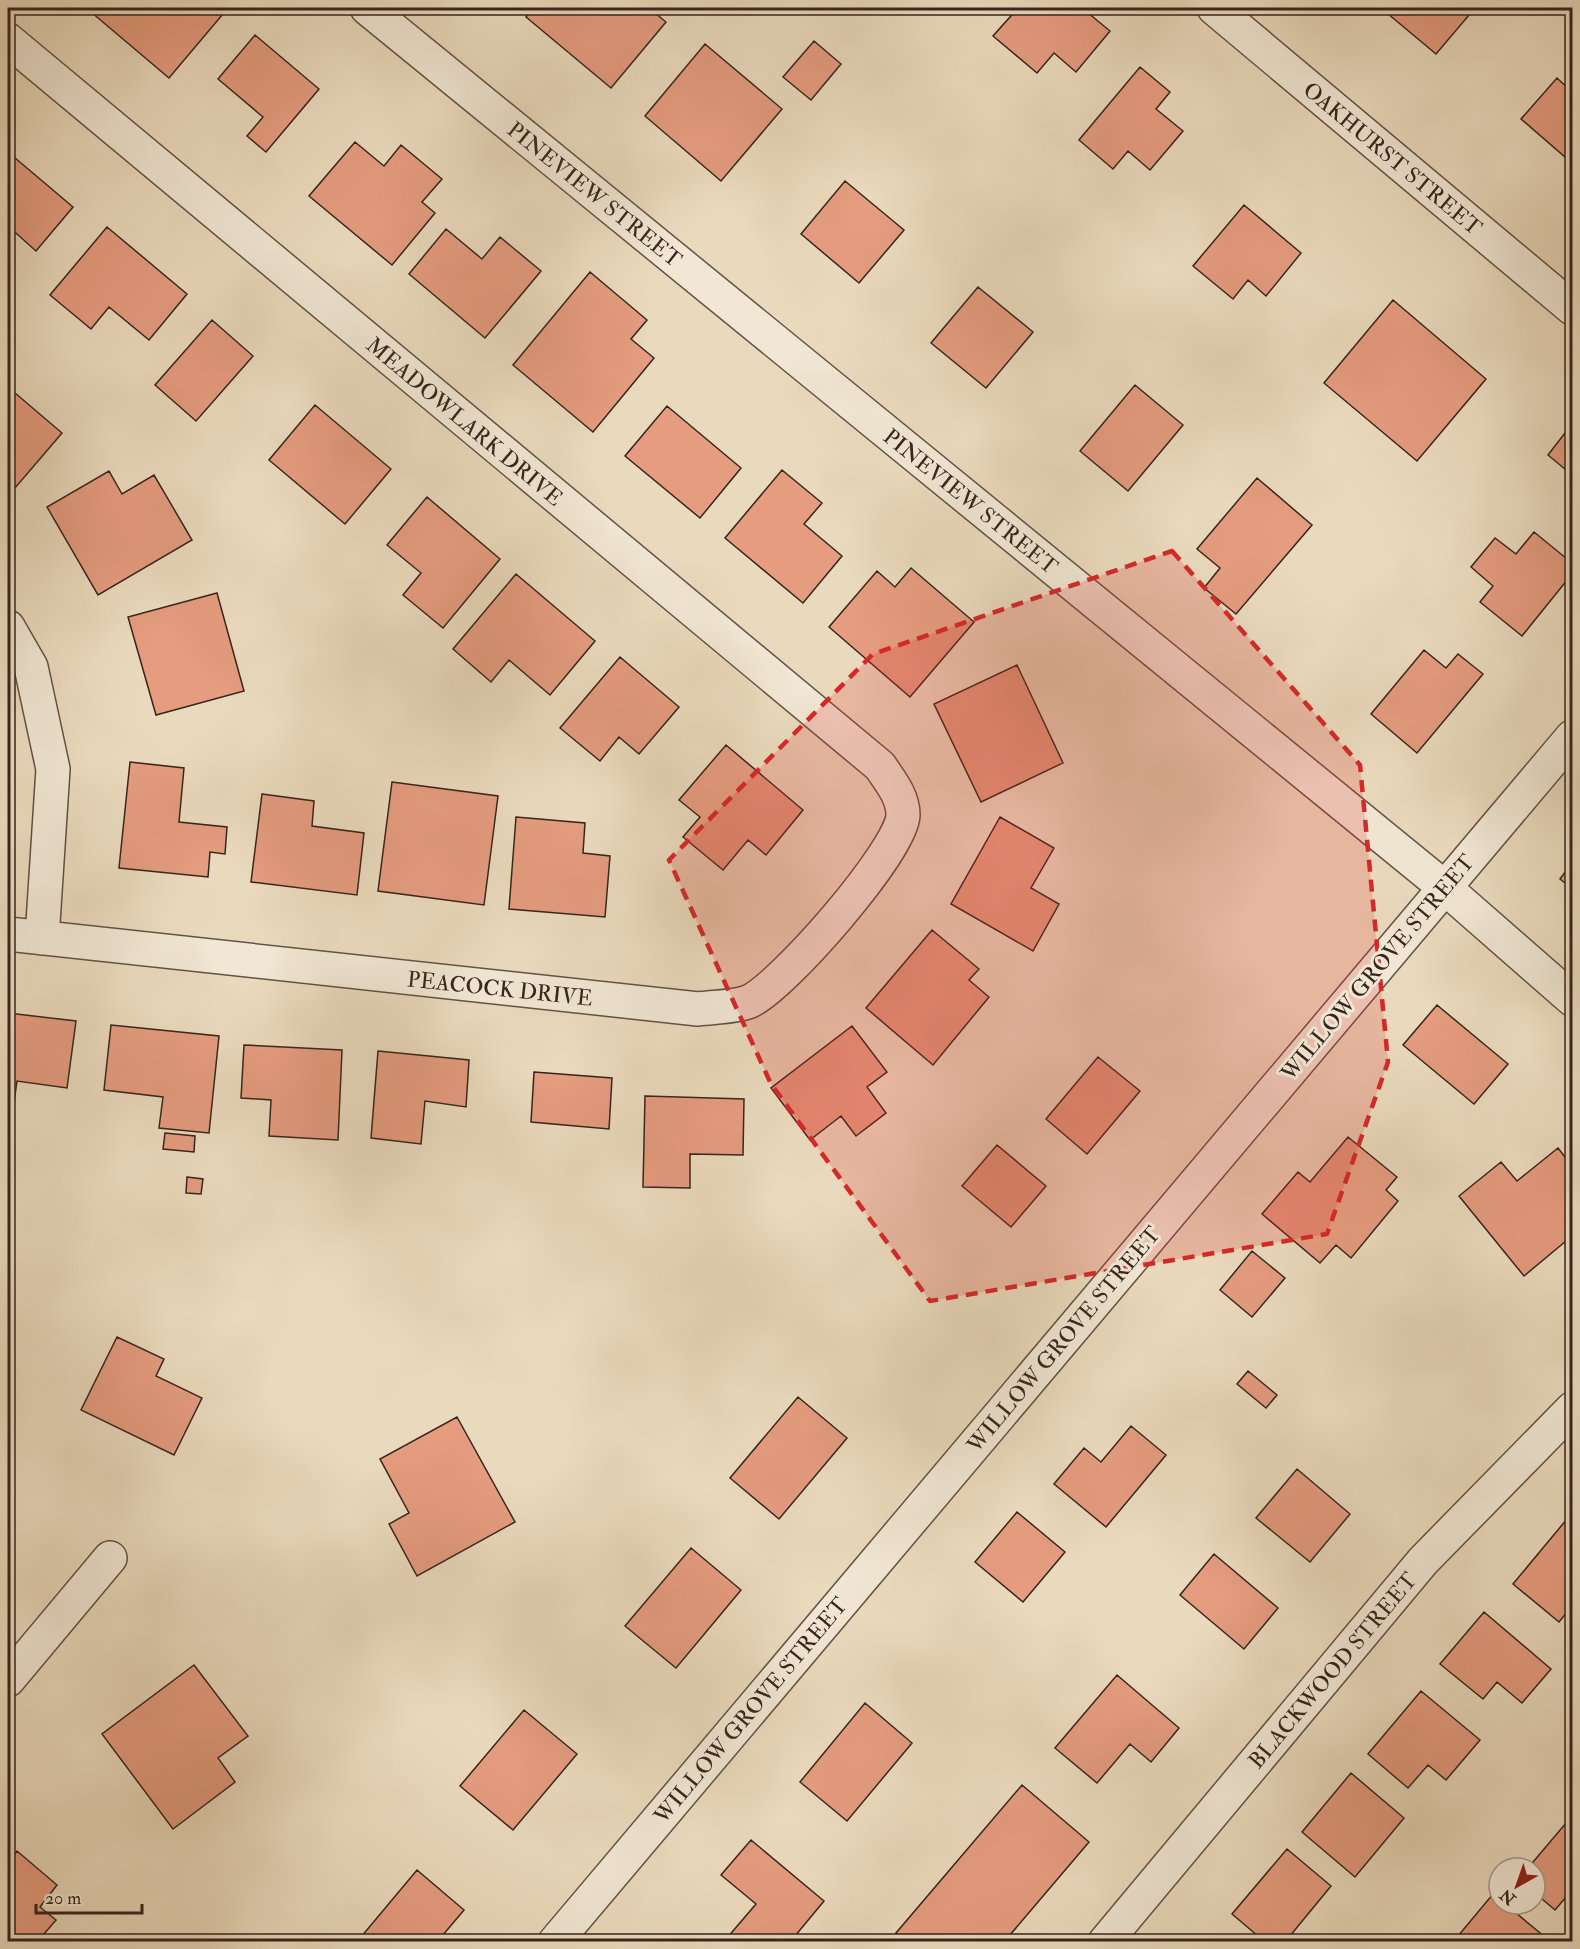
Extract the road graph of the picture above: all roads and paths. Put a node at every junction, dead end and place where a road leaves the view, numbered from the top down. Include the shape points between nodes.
1 (367, 8) edge
2 (1214, 8) edge
3 (8, 40) edge
4 (1572, 308) edge
5 (8, 627) edge
6 (1572, 737) edge
7 (903, 816) joint
8 (1444, 887) junction
9 (8, 934) edge
10 (42, 938) junction
11 (1572, 999) edge
12 (1572, 1409) edge
13 (110, 1558) dead end
14 (8, 1680) edge
15 (555, 1941) edge
16 (1105, 1941) edge

1 - 8 street, PINEVIEW STREET
2 - 4 street, OAKHURST STREET
3 - 7 street, MEADOWLARK DRIVE via 880,766 898,792
5 - 10 street via 31,667 53,769
6 - 8 street, WILLOW GROVE STREET
7 - 10 street, PEACOCK DRIVE via 893,842 835,918 767,991 747,1003 698,1009
8 - 11 street, PINEVIEW STREET
8 - 15 street, WILLOW GROVE STREET
9 - 10 street, PEACOCK DRIVE
12 - 16 street, BLACKWOOD STREET via 1423,1562
13 - 14 street

